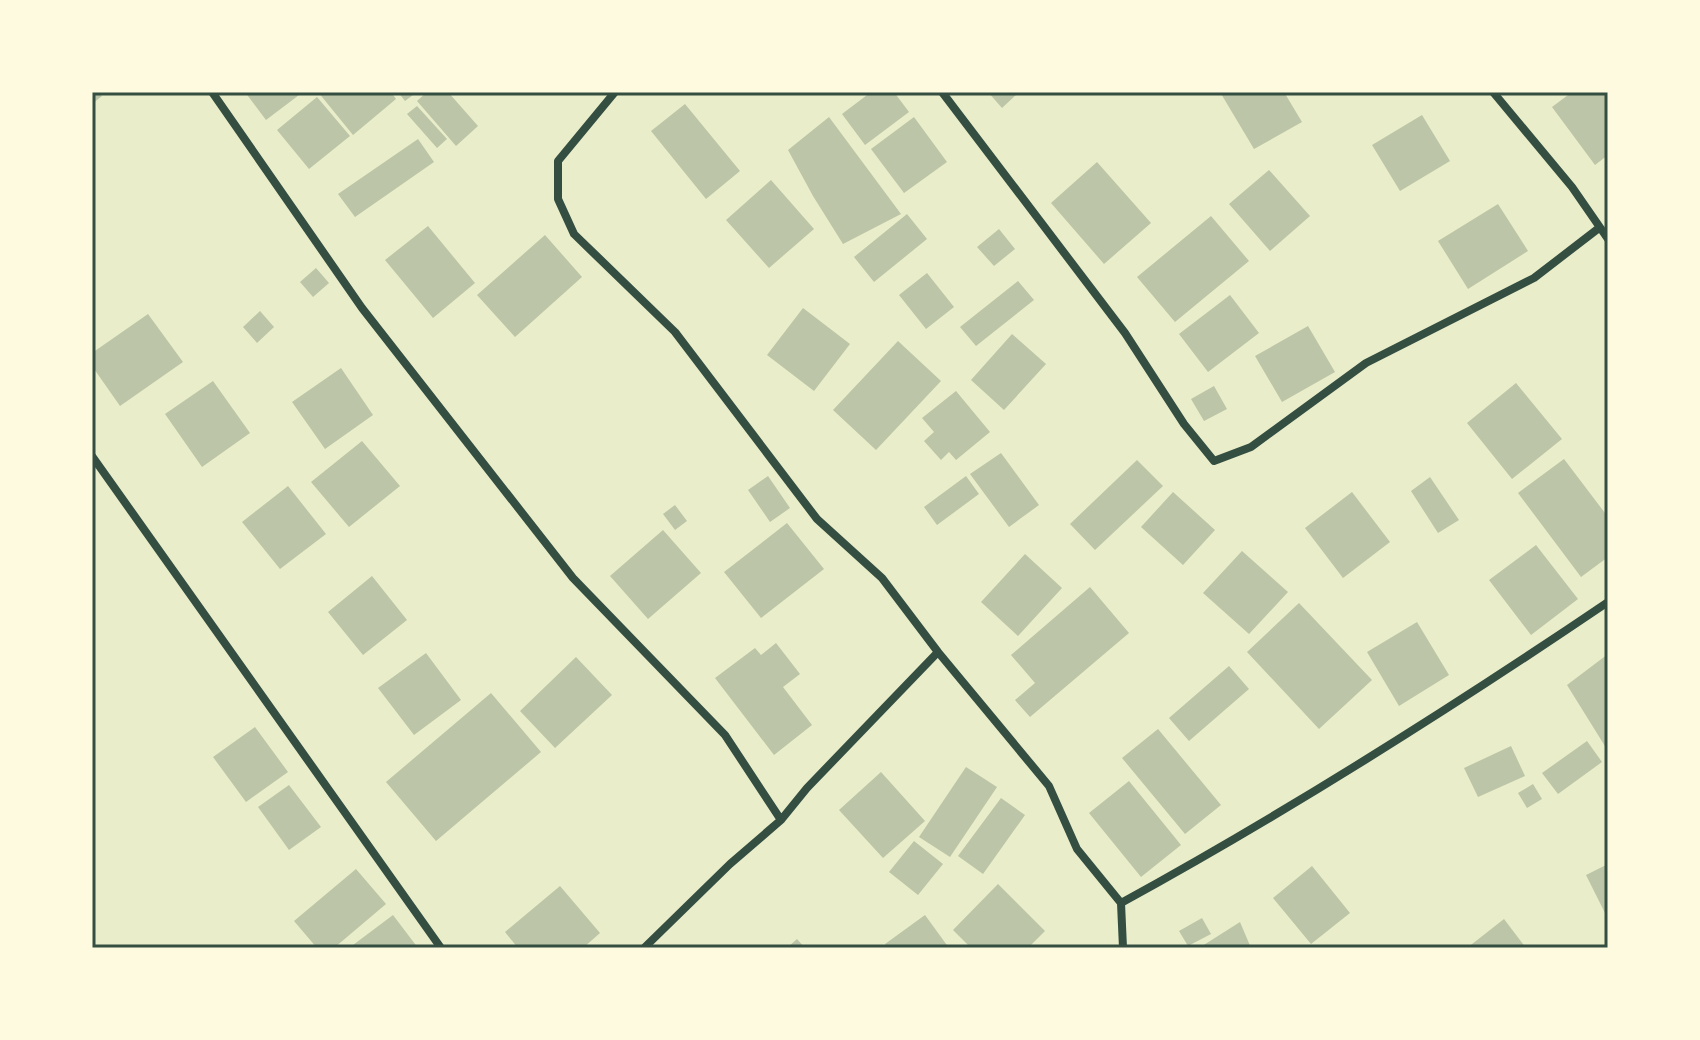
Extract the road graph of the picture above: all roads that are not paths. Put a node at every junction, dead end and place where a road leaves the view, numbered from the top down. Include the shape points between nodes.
1 (212, 92) edge
2 (615, 92) edge
3 (942, 92) edge
4 (1493, 92) edge
5 (1599, 228) junction
6 (1608, 239) edge
7 (92, 456) edge
8 (1608, 602) edge
9 (938, 652) junction
10 (781, 820) junction
11 (1121, 903) junction
12 (441, 948) edge
13 (644, 948) edge
14 (1123, 948) edge

1 - 10 street via 362,308 534,529 573,578 725,735
2 - 9 street via 558,161 558,199 574,234 675,332 817,519 882,578
3 - 5 street via 1125,333 1214,461 1251,447 1366,363 1534,278
4 - 5 street
5 - 6 street
7 - 12 street
8 - 11 street via 1463,700 1215,852
9 - 10 street
9 - 11 street via 1049,786 1077,849
10 - 13 street
11 - 14 street

